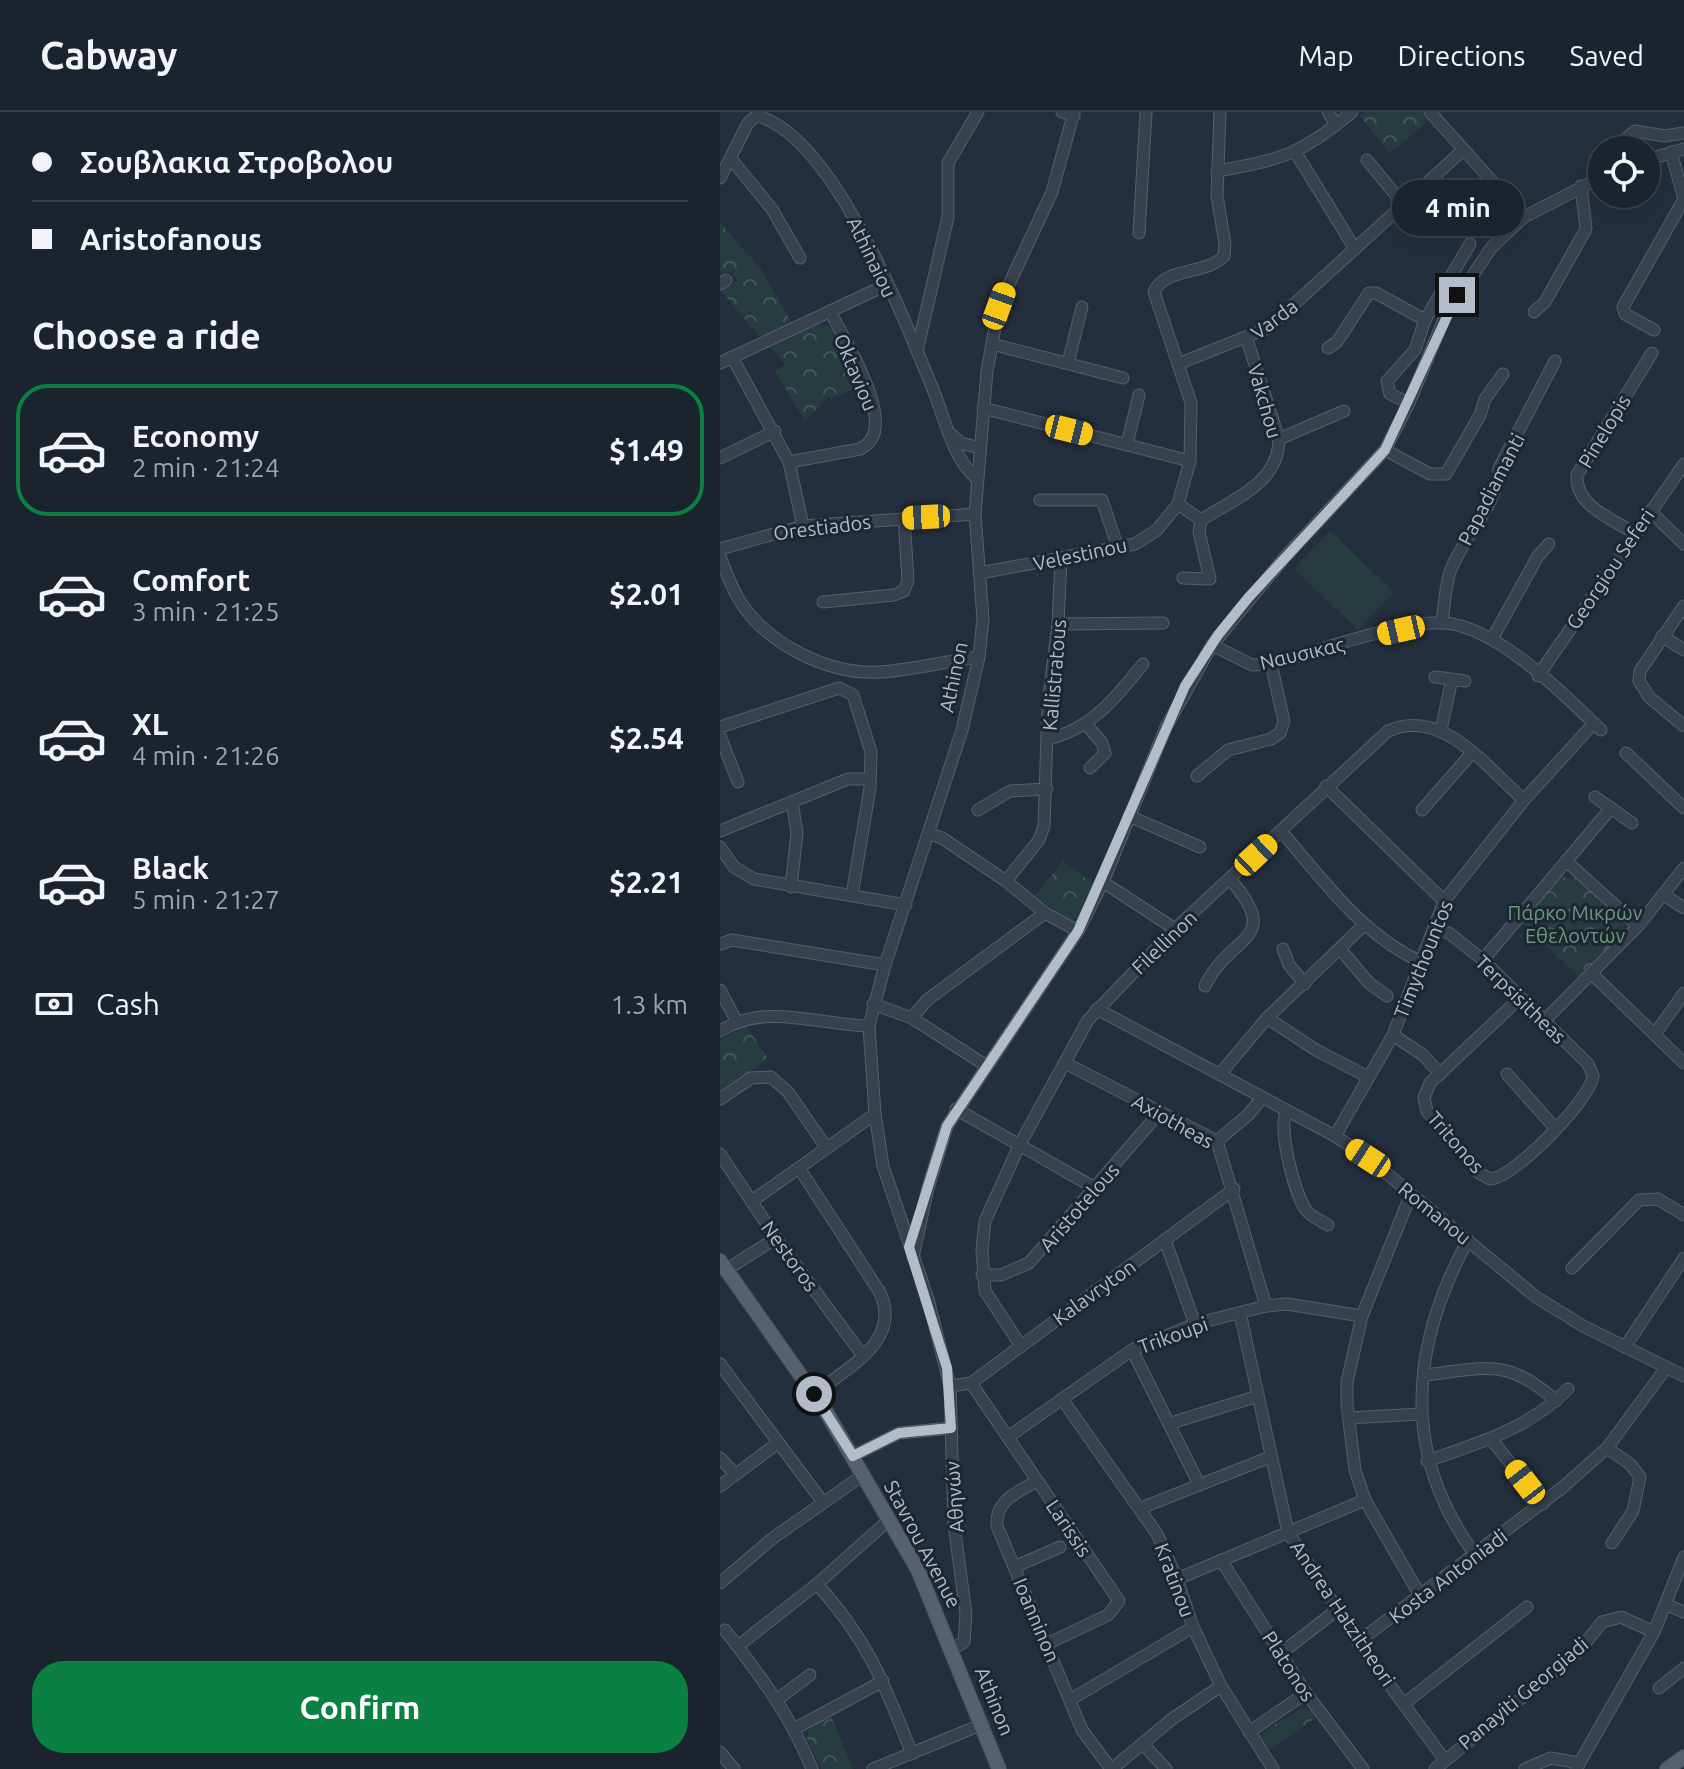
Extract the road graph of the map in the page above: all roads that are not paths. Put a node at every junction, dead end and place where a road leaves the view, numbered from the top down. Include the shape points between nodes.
1 (978, 112) edge
2 (1146, 112) edge
3 (1220, 112) edge
4 (1328, 112) edge
5 (1352, 112) edge
6 (1430, 112) edge
7 (1070, 113) edge
8 (1336, 125) junction
9 (1684, 133) edge
10 (1629, 136) edge
11 (1462, 151) junction
12 (1678, 151) edge
13 (1296, 153) junction
14 (731, 159) junction
15 (1367, 160) dead end
16 (1217, 171) junction
17 (720, 178) edge
18 (1588, 183) edge
19 (1581, 186) junction
20 (1403, 204) junction
21 (1524, 217) junction
22 (1139, 233) dead end
23 (1470, 244) dead end
24 (1353, 246) junction
25 (800, 258) dead end
26 (886, 285) junction
27 (1082, 307) dead end
28 (830, 311) junction
29 (1534, 312) dead end
30 (1425, 320) junction
31 (1654, 330) dead end
32 (1247, 340) junction
33 (992, 344) junction
34 (1328, 348) dead end
35 (917, 351) junction
36 (1652, 353) dead end
37 (732, 357) junction
38 (1555, 361) dead end
39 (720, 363) edge
40 (1068, 363) junction
41 (1178, 364) junction
42 (1503, 374) dead end
43 (1123, 378) dead end
44 (1139, 395) dead end
45 (1409, 403) junction
46 (983, 408) junction
47 (1344, 411) dead end
48 (775, 431) junction
49 (950, 433) junction
50 (1279, 439) junction
51 (1127, 444) junction
52 (980, 448) junction
53 (1385, 450) junction
54 (720, 458) edge
55 (1190, 461) junction
56 (789, 462) junction
57 (1684, 464) edge
58 (977, 479) junction
59 (1040, 500) dead end
60 (1178, 504) junction
61 (1650, 511) junction
62 (975, 514) junction
63 (904, 518) junction
64 (1201, 520) junction
65 (803, 526) junction
66 (1634, 533) junction
67 (1549, 544) dead end
68 (1684, 544) edge
69 (1118, 548) junction
70 (720, 549) edge
71 (720, 557) edge
72 (1061, 560) junction
73 (980, 573) junction
74 (1183, 578) dead end
75 (823, 602) dead end
76 (1684, 606) edge
77 (1163, 623) dead end
78 (1442, 623) junction
79 (1058, 624) junction
80 (1662, 636) junction
81 (1492, 639) junction
82 (1212, 645) junction
83 (1684, 650) edge
84 (979, 657) junction
85 (1143, 664) dead end
86 (1271, 664) junction
87 (1538, 676) junction
88 (1435, 677) dead end
89 (1086, 724) junction
90 (1597, 726) joint
91 (1684, 726) edge
92 (720, 727) edge
93 (1441, 730) junction
94 (720, 736) edge
95 (1048, 739) junction
96 (1626, 753) dead end
97 (1471, 754) junction
98 (1090, 768) dead end
99 (1197, 776) dead end
100 (870, 779) junction
101 (738, 782) dead end
102 (1326, 786) junction
103 (1047, 789) junction
104 (1595, 797) dead end
105 (1524, 800) junction
106 (792, 802) junction
107 (1611, 808) junction
108 (1684, 808) edge
109 (978, 810) dead end
110 (1422, 810) dead end
111 (1129, 816) junction
112 (1632, 823) dead end
113 (720, 831) edge
114 (1281, 831) junction
115 (930, 834) junction
116 (720, 847) edge
117 (1200, 847) dead end
118 (1566, 861) junction
119 (1684, 868) edge
120 (1230, 879) junction
121 (1006, 881) junction
122 (1103, 882) junction
123 (791, 887) junction
124 (852, 895) junction
125 (1664, 895) junction
126 (1444, 901) junction
127 (906, 905) junction
128 (1684, 908) edge
129 (1045, 913) junction
130 (1364, 925) junction
131 (1638, 926) junction
132 (1175, 929) junction
133 (1436, 930) junction
134 (1078, 931) junction
135 (720, 944) edge
136 (1283, 949) dead end
137 (1341, 950) junction
138 (1483, 960) junction
139 (1421, 962) junction
140 (885, 965) junction
141 (1592, 974) junction
142 (1305, 984) junction
143 (1205, 986) dead end
144 (720, 990) edge
145 (1684, 993) edge
146 (1387, 996) dead end
147 (1519, 999) junction
148 (873, 1004) junction
149 (1097, 1009) junction
150 (912, 1018) junction
151 (1267, 1018) junction
152 (736, 1020) junction
153 (1545, 1020) junction
154 (869, 1026) junction
155 (720, 1031) edge
156 (1655, 1034) junction
157 (1393, 1035) junction
158 (1065, 1063) junction
159 (1684, 1063) edge
160 (985, 1065) junction
161 (1220, 1074) junction
162 (1440, 1074) junction
163 (1507, 1074) dead end
164 (1368, 1077) junction
165 (1593, 1081) joint
166 (1262, 1098) junction
167 (720, 1099) edge
168 (956, 1109) junction
169 (1160, 1112) junction
170 (1286, 1113) junction
171 (875, 1114) junction
172 (1555, 1128) junction
173 (1335, 1136) junction
174 (1217, 1141) junction
175 (1020, 1144) junction
176 (826, 1147) junction
177 (720, 1154) edge
178 (799, 1168) junction
179 (1095, 1188) junction
180 (1234, 1189) junction
181 (1411, 1194) junction
182 (752, 1201) junction
183 (1684, 1215) edge
184 (1328, 1225) dead end
185 (776, 1238) junction
186 (1165, 1240) junction
187 (1468, 1240) junction
188 (911, 1252) junction
189 (1683, 1261) edge
190 (723, 1265) edge
191 (1572, 1268) dead end
192 (982, 1275) junction
193 (1266, 1306) junction
194 (1240, 1313) junction
195 (1362, 1316) junction
196 (1195, 1324) junction
197 (1021, 1346) junction
198 (1625, 1347) junction
199 (1132, 1350) junction
200 (863, 1356) junction
201 (720, 1364) edge
202 (1666, 1368) junction
203 (1425, 1375) junction
204 (1684, 1376) edge
205 (971, 1383) junction
206 (950, 1386) junction
207 (1568, 1389) dead end
208 (814, 1394) junction
209 (1258, 1396) junction
210 (1062, 1399) junction
211 (1556, 1401) junction
212 (1420, 1414) junction
213 (1349, 1418) junction
214 (1171, 1423) junction
215 (951, 1428) junction
216 (1008, 1437) junction
217 (1491, 1439) junction
218 (778, 1443) junction
219 (1607, 1448) junction
220 (853, 1456) junction
221 (1270, 1457) junction
222 (720, 1458) edge
223 (1427, 1461) junction
224 (734, 1473) junction
225 (863, 1475) junction
226 (1037, 1481) junction
227 (1198, 1482) junction
228 (720, 1486) edge
229 (1365, 1500) junction
230 (822, 1501) junction
231 (1543, 1504) junction
232 (1141, 1508) junction
233 (889, 1520) junction
234 (1288, 1532) junction
235 (1612, 1543) dead end
236 (1060, 1547) dead end
237 (1476, 1556) junction
238 (1684, 1557) edge
239 (1221, 1560) junction
240 (1014, 1567) junction
241 (1177, 1579) junction
242 (720, 1583) edge
243 (817, 1584) junction
244 (1421, 1597) junction
245 (1667, 1605) junction
246 (1527, 1607) dead end
247 (1337, 1610) junction
248 (1684, 1612) edge
249 (1193, 1627) junction
250 (725, 1630) dead end
251 (1654, 1632) junction
252 (1358, 1642) junction
253 (1047, 1644) junction
254 (738, 1646) junction
255 (953, 1649) junction
256 (1280, 1654) junction
257 (1684, 1668) edge
258 (810, 1675) dead end
259 (883, 1681) junction
260 (1221, 1686) junction
261 (1659, 1688) dead end
262 (1306, 1693) junction
263 (778, 1699) junction
264 (1070, 1700) junction
265 (1405, 1703) junction
266 (983, 1724) junction
267 (796, 1728) junction
268 (1249, 1732) junction
269 (1143, 1744) junction
270 (720, 1752) edge
271 (912, 1754) junction
272 (1684, 1757) edge
273 (1444, 1759) junction
274 (1578, 1766) edge
275 (734, 1769) edge
276 (812, 1769) edge
277 (873, 1769) edge
278 (999, 1769) edge
279 (1111, 1769) edge
280 (1166, 1769) edge
281 (1273, 1769) edge
282 (1363, 1769) edge
283 (1435, 1769) edge
284 (1525, 1769) edge
285 (1667, 1769) edge

1 - 35 street via 950,156 948,217
2 - 22 street
3 - 16 street
4 - 8 street
5 - 8 street
6 - 11 street
7 - 33 street, Athinon via 1052,192 1002,297
8 - 13 street
9 - 10 street via 1635,131
11 - 20 street, Varda
11 - 21 street
12 - 31 street via 1684,199 1623,307 1625,314
13 - 16 street
13 - 24 street
14 - 17 street
14 - 25 street via 772,209
14 - 26 street, Athinaiou via 752,117 765,118 785,131 825,169
15 - 20 street
16 - 41 street, Velestinou via 1224,256 1214,265 1156,286 1154,297
18 - 19 street
19 - 21 street
19 - 29 street via 1586,229 1545,302
20 - 24 street, Varda
21 - 45 street via 1491,248 1457,295
23 - 30 street
24 - 32 street, Varda via 1268,328
26 - 28 street
26 - 35 street, Athinaiou
27 - 40 street
28 - 37 street
28 - 56 street, Oktaviou via 867,389 876,433 860,449
30 - 34 street via 1376,293 1366,295
30 - 45 street via 1410,358 1387,381 1390,394
32 - 41 street, Varda
32 - 50 street, Vakchou
33 - 40 street
33 - 46 street, Athinon
35 - 49 street, Athinaiou
36 - 66 street, Pinelopis via 1577,475 1583,501
37 - 39 street
37 - 48 street
38 - 78 street, Papadiamanti via 1454,562
40 - 43 street
41 - 55 street, Velestinou via 1191,403
42 - 53 street via 1446,474 1430,474
44 - 51 street
45 - 53 street
46 - 51 street
46 - 52 street, Athinon
47 - 50 street
48 - 54 street
48 - 56 street
49 - 52 street via 961,443
49 - 58 street, Athinaiou
50 - 64 street, Vakchou via 1275,465 1266,477
51 - 55 street
52 - 58 street, Athinon
53 - 82 street
55 - 60 street, Velestinou
56 - 65 street
57 - 61 street, Georgiou Seferi
58 - 62 street, Athinon
59 - 69 street via 1102,500
60 - 64 street
60 - 69 street, Velestinou via 1150,535
61 - 66 street, Georgiou Seferi
61 - 68 street
62 - 63 street, Orestiados
62 - 73 street, Athinon
63 - 65 street, Orestiados
63 - 75 street via 904,591
64 - 74 street via 1199,532 1211,577
65 - 70 street, Orestiados
66 - 87 street, Georgiou Seferi
67 - 81 street
69 - 72 street, Velestinou
71 - 84 street via 751,616 811,658 880,672
72 - 73 street, Velestinou
72 - 79 street, Kallistratous
73 - 84 street, Athinon
76 - 80 street
77 - 79 street
78 - 81 street, Ναυσικας
78 - 86 street, Ναυσικας
79 - 95 street, Kallistratous
80 - 83 street
80 - 91 street via 1639,681 1649,697
81 - 87 street, Ναυσικας
82 - 86 street, Ναυσικας via 1240,661
82 - 111 street via 1185,686
84 - 115 street, Athinon
85 - 89 street
86 - 99 street via 1284,721 1280,733 1228,750
87 - 90 street, Ναυσικας
88 - 93 street via 1458,680
89 - 95 street
89 - 98 street via 1105,753
90 - 105 street, Timythountos
92 - 100 street via 839,688 853,695 867,733
93 - 97 street
93 - 102 street, Filellinon via 1417,724 1388,731
94 - 101 street
95 - 103 street, Kallistratous
96 - 108 street
97 - 105 street
97 - 110 street
100 - 106 street via 848,779
100 - 124 street
102 - 114 street, Filellinon
102 - 126 street
103 - 109 street via 1010,791
103 - 121 street, Kallistratous via 1041,834
104 - 107 street
105 - 126 street, Timythountos
106 - 113 street
106 - 123 street via 797,833
107 - 112 street
107 - 118 street
111 - 117 street
111 - 122 street
114 - 120 street, Filellinon
114 - 130 street
115 - 121 street
115 - 127 street, Athinon
116 - 123 street via 745,875
118 - 131 street
118 - 138 street
119 - 125 street
120 - 132 street, Filellinon
120 - 143 street via 1253,905 1255,921
121 - 129 street
122 - 132 street
122 - 134 street
123 - 124 street
124 - 127 street
125 - 128 street
125 - 131 street
126 - 133 street, Timythountos
127 - 140 street, Athinon
129 - 134 street
129 - 150 street via 927,1000
130 - 137 street
130 - 139 street
131 - 141 street
132 - 149 street, Filellinon
133 - 138 street, Terpsisitheas via 1449,933
133 - 139 street, Timythountos
134 - 160 street
135 - 140 street via 732,940
136 - 142 street via 1285,960
137 - 142 street
137 - 146 street
138 - 147 street, Terpsisitheas
139 - 157 street, Timythountos
140 - 148 street, Athinon
141 - 153 street
141 - 156 street
142 - 151 street
144 - 152 street
145 - 156 street
147 - 153 street, Terpsisitheas
147 - 162 street, Tritonos
148 - 150 street
148 - 154 street, Athinon
149 - 158 street, Filellinon
149 - 161 street, Romanou
150 - 160 street
151 - 161 street
151 - 164 street
152 - 154 street via 768,1015
152 - 155 street
153 - 165 street, Terpsisitheas via 1588,1064
154 - 171 street, Athinon
156 - 159 street
157 - 162 street
157 - 164 street, Timythountos
158 - 169 street, Axiotheas
158 - 175 street, Filellinon
160 - 168 street
161 - 166 street, Romanou
162 - 172 street, Tritonos via 1425,1091 1425,1106 1485,1177 1508,1175
163 - 172 street
164 - 173 street, Timythountos
165 - 172 street, Tritonos
166 - 170 street, Romanou
166 - 174 street
167 - 176 street via 751,1078 767,1075 782,1084
168 - 175 street
168 - 188 street via 939,1145
169 - 174 street, Axiotheas
169 - 179 street, Aristotelous
170 - 173 street, Romanou
170 - 184 street via 1282,1129 1301,1200 1307,1213
171 - 176 street
171 - 188 street, Athinon via 883,1166
173 - 181 street, Romanou
174 - 180 street, Axiotheas
175 - 179 street
175 - 192 street, Filellinon via 985,1221
176 - 178 street
177 - 182 street, Nestoros
178 - 182 street
178 - 200 street via 885,1301 885,1325
179 - 192 street, Aristotelous via 1029,1263 1001,1275
180 - 186 street, Kalavryton
180 - 193 street, Axiotheas
181 - 187 street, Romanou
181 - 195 street
182 - 185 street, Nestoros
183 - 191 street via 1658,1199 1639,1200
185 - 190 street
185 - 200 street, Nestoros
186 - 196 street
186 - 197 street, Kalavryton
187 - 198 street, Romanou via 1536,1297
187 - 203 street via 1447,1275
188 - 206 street, Αθηνών
189 - 198 street
190 - 208 main road, Stavrou Avenue
192 - 197 street, Filellinon via 985,1291
193 - 194 street, Trikoupi
193 - 195 street, Trikoupi via 1318,1307
194 - 196 street, Trikoupi
194 - 209 street, Andrea Hatzitheori
195 - 213 street via 1347,1382
196 - 199 street, Trikoupi
197 - 205 street, Kalavryton
198 - 202 street, Romanou
199 - 210 street, Trikoupi
199 - 214 street
200 - 208 street
201 - 218 street
202 - 204 street, Romanou
202 - 219 street, Kosta Antoniadi
203 - 211 street via 1504,1367 1532,1380
203 - 212 street
205 - 206 street, Kalavryton
205 - 216 street, Larissis
206 - 215 street, Αθηνών
207 - 211 street
208 - 220 main road, Stavrou Avenue
209 - 214 street
209 - 221 street, Andrea Hatzitheori
210 - 216 street, Trikoupi
210 - 232 street, Kratinou
211 - 217 street via 1531,1421
212 - 213 street
212 - 223 street
213 - 229 street via 1355,1470
214 - 227 street
215 - 220 street via 899,1433
215 - 255 street, Αθηνών via 954,1525 966,1614 964,1642
216 - 226 street, Larissis
217 - 223 street
217 - 231 street
218 - 224 street
218 - 230 street
219 - 231 street, Kosta Antoniadi
219 - 235 street via 1640,1477 1633,1511
220 - 225 main road, Stavrou Avenue
221 - 227 street
221 - 234 street, Andrea Hatzitheori
222 - 224 street
223 - 237 street via 1446,1509
224 - 228 street
225 - 230 street
225 - 233 main road, Stavrou Avenue
226 - 240 street, Ioanninon via 998,1510 997,1526
226 - 253 street, Larissis via 1119,1601 1108,1615
227 - 232 street
229 - 234 street
229 - 244 street
230 - 242 street
231 - 237 street, Kosta Antoniadi
232 - 241 street, Kratinou
233 - 243 street
233 - 255 main road, Stavrou Avenue
234 - 239 street
234 - 247 street, Andrea Hatzitheori
236 - 240 street
237 - 244 street, Kosta Antoniadi
238 - 245 street
239 - 241 street
239 - 256 street, Platonos
240 - 253 street, Ioanninon
241 - 249 street, Kratinou
243 - 254 street
243 - 259 street via 846,1617
244 - 252 street, Kosta Antoniadi
245 - 248 street
245 - 251 street
246 - 265 street
247 - 252 street, Andrea Hatzitheori
247 - 256 street
249 - 260 street, Kratinou
249 - 264 street
250 - 254 street
251 - 273 street, Panayiti Georgiadi via 1621,1617 1609,1618 1579,1651
251 - 274 street
252 - 265 street, Andrea Hatzitheori
253 - 264 street, Ioanninon
254 - 263 street
255 - 266 main road, Athinon
256 - 262 street, Platonos
257 - 261 street
258 - 263 street
259 - 267 street
259 - 271 street
260 - 268 street, Kratinou
260 - 269 street
262 - 268 street
262 - 282 street, Platonos
263 - 267 street
264 - 279 street, Ioanninon via 1088,1741
265 - 273 street, Andrea Hatzitheori
266 - 271 street
266 - 278 main road, Athinon
267 - 276 street
268 - 281 street, Kratinou
269 - 279 street
269 - 280 street
270 - 275 street
271 - 277 street
272 - 285 main road
273 - 283 street, Panayiti Georgiadi
274 - 284 street via 1551,1758

